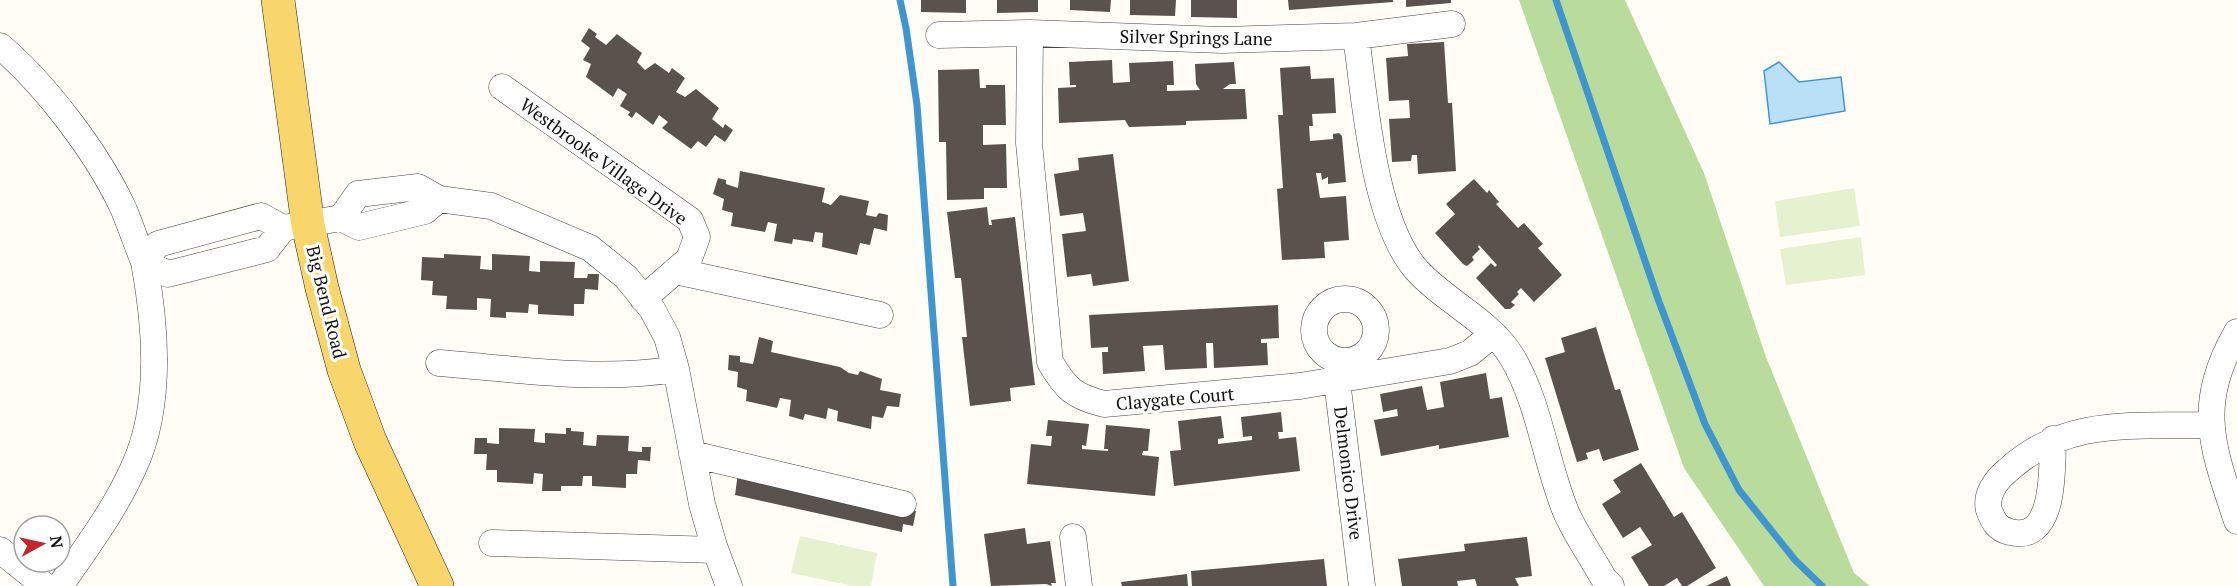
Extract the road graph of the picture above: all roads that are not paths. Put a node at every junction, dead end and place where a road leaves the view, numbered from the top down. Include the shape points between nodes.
1 (278, 0) edge
2 (1452, 24) dead end
3 (1030, 33) junction
4 (939, 35) dead end
5 (1356, 36) junction
6 (0, 46) edge
7 (502, 87) dead end
8 (295, 226) junction
9 (144, 262) junction
10 (675, 270) junction
11 (643, 299) junction
12 (880, 315) dead end
13 (2237, 332) edge
14 (1493, 334) junction
15 (439, 363) dead end
16 (676, 369) junction
17 (1339, 371) junction
18 (2211, 425) junction
19 (2053, 439) dead end
20 (692, 454) junction
21 (903, 504) dead end
22 (2237, 521) edge
23 (1073, 537) dead end
24 (492, 543) dead end
25 (0, 550) edge
26 (715, 550) junction
27 (1604, 584) edge
28 (45, 586) edge
29 (60, 586) edge
30 (437, 586) edge
31 (729, 586) edge
32 (1079, 586) edge
33 (1362, 586) edge

1 - 8 main road, Big Bend Road
2 - 5 street, Silver Springs Lane
3 - 4 street, Silver Springs Lane
3 - 5 street, Silver Springs Lane via 1222,40
3 - 17 street, Claygate Court via 1030,154 1050,362 1062,383 1080,398 1104,404 1300,386
5 - 14 street via 1379,181 1400,243 1415,268
6 - 9 street via 41,87 102,169
7 - 10 street, Westbrooke Village Drive via 690,220 697,237 689,259
8 - 9 street via 267,249 168,274
8 - 11 street via 341,218 358,227 425,211 439,198 491,206 590,248 626,277
8 - 30 main road, Big Bend Road via 322,288 344,370 370,441
9 - 29 street via 153,345 148,423 134,468 114,506
10 - 11 street, Westbrooke Village Drive
10 - 12 street
11 - 16 street via 666,337
13 - 18 street via 2225,352 2212,391
14 - 17 street, Claygate Court via 1470,353 1450,361
14 - 27 street via 1511,355 1526,384 1566,513
15 - 16 street via 607,375
16 - 20 street
17 - 33 street, Delmonico Drive
18 - 19 street via 2093,428
18 - 22 street via 2216,458
20 - 21 street
20 - 26 street
23 - 32 street
24 - 26 street
25 - 28 street
26 - 31 street

